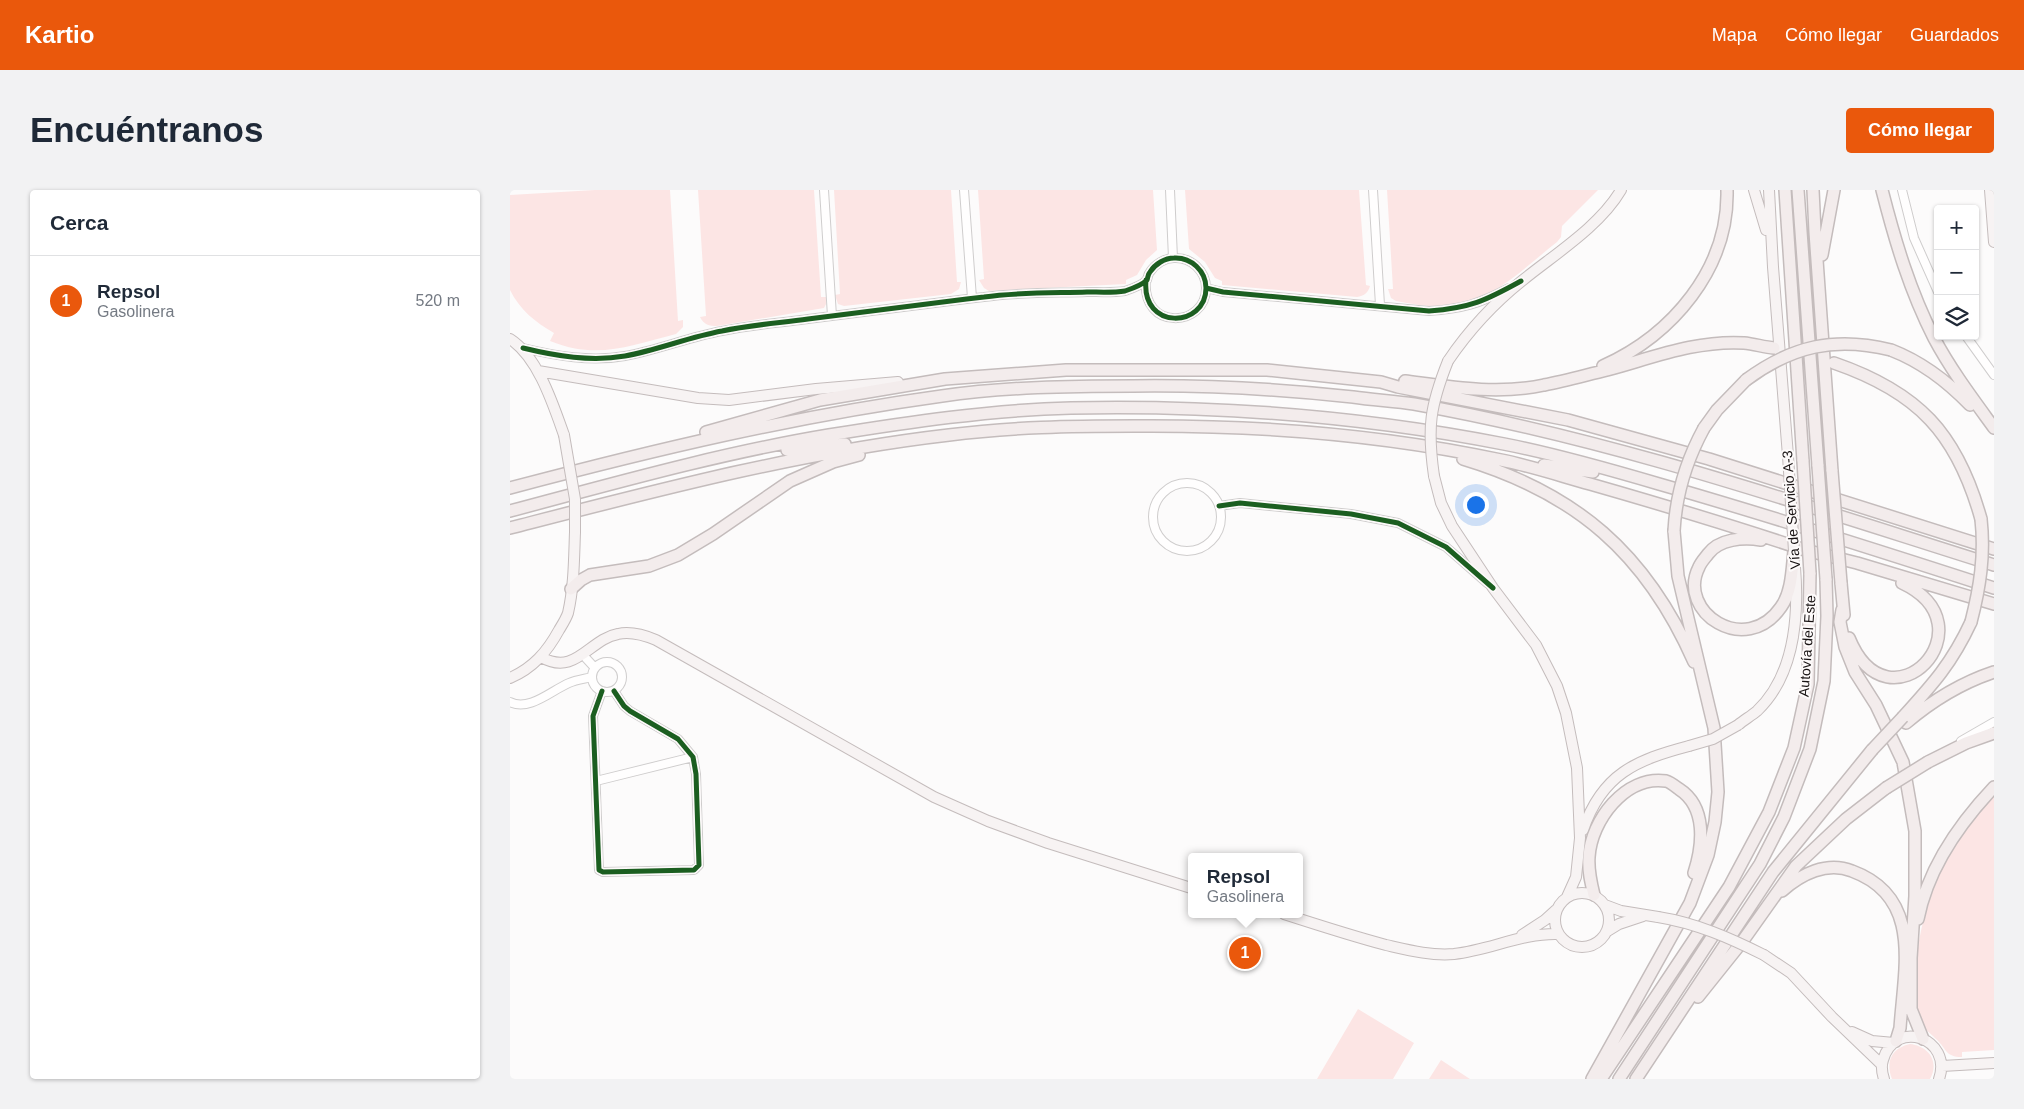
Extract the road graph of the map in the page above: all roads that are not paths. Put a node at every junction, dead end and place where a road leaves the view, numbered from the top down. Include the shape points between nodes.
1 (824, 190) edge
2 (964, 190) edge
3 (1170, 190) edge
4 (1373, 190) edge
5 (1621, 190) edge
6 (1727, 190) edge
7 (1754, 190) edge
8 (1769, 190) edge
9 (1785, 190) edge
10 (1798, 190) edge
11 (1813, 190) edge
12 (1834, 190) edge
13 (1882, 190) edge
14 (1902, 190) edge
15 (1990, 190) edge
16 (1994, 242) edge
17 (1173, 258) junction
18 (1773, 267) junction
19 (1146, 280) junction
20 (1520, 282) junction
21 (1934, 283) edge
22 (1820, 284) junction
23 (1206, 288) junction
24 (972, 298) junction
25 (1380, 305) junction
26 (832, 316) junction
27 (510, 339) edge
28 (1969, 340) edge
29 (1972, 345) junction
30 (523, 348) junction
31 (1774, 348) dead end
32 (1834, 363) dead end
33 (1994, 367) edge
34 (538, 371) junction
35 (1994, 375) edge
36 (1581, 376) junction
37 (945, 379) junction
38 (1381, 382) junction
39 (1568, 420) junction
40 (1994, 429) edge
41 (1002, 430) junction
42 (914, 440) junction
43 (1418, 446) junction
44 (738, 455) junction
45 (622, 458) junction
46 (1503, 460) junction
47 (1711, 475) junction
48 (510, 488) edge
49 (1701, 496) junction
50 (1219, 506) junction
51 (510, 511) edge
52 (510, 528) edge
53 (1994, 549) edge
54 (1796, 550) junction
55 (1857, 563) junction
56 (1994, 565) edge
57 (1493, 588) junction
58 (1994, 588) edge
59 (571, 589) junction
60 (1994, 604) edge
61 (1842, 610) junction
62 (583, 655) junction
63 (541, 657) junction
64 (595, 668) junction
65 (1994, 672) edge
66 (592, 677) junction
67 (510, 678) edge
68 (1706, 688) junction
69 (602, 691) junction
70 (614, 691) junction
71 (510, 702) edge
72 (1905, 720) junction
73 (1994, 722) edge
74 (1994, 733) edge
75 (693, 757) junction
76 (1928, 762) junction
77 (596, 781) junction
78 (1994, 787) edge
79 (1580, 838) junction
80 (1188, 887) edge
81 (1594, 895) junction
82 (1567, 897) junction
83 (1770, 902) junction
84 (1605, 906) junction
85 (1556, 910) junction
86 (1646, 916) junction
87 (1297, 918) edge
88 (1606, 932) junction
89 (1558, 934) junction
90 (1515, 939) junction
91 (1911, 958) junction
92 (1656, 964) junction
93 (1844, 1027) junction
94 (1668, 1034) junction
95 (1923, 1038) junction
96 (1895, 1042) junction
97 (1994, 1062) edge
98 (1882, 1065) junction
99 (1942, 1066) junction
100 (1592, 1079) edge
101 (1601, 1079) edge
102 (1619, 1079) edge
103 (1636, 1079) edge
104 (1884, 1079) edge
105 (1939, 1079) edge

1 - 26 street
2 - 24 street
3 - 17 street
4 - 25 street
5 - 20 main road via 1578,237
6 - 36 highway via 1724,228 1698,289 1670,322 1648,339
7 - 18 main road
8 - 18 main road, Vía de Servicio A-3
9 - 101 highway, Autovía del Este, bridge via 1810,573 1808,684 1794,748 1770,812 1729,887
10 - 102 highway, Autovía del Este, bridge via 1826,579 1824,681 1810,749 1784,817 1755,872
11 - 22 highway
12 - 22 highway via 1822,247
13 - 40 highway via 1895,242 1915,297 1958,378
14 - 21 street via 1914,238
15 - 16 main road
17 - 19 street via 1156,265
17 - 23 street via 1188,261 1200,270
18 - 54 main road, Vía de Servicio A-3, bridge
19 - 23 street via 1145,290 1151,305 1162,316 1172,318 1192,314 1202,303
19 - 24 street via 1125,291
20 - 25 street via 1486,301 1458,309 1429,311
20 - 57 main road, bridge via 1463,338 1448,361 1435,392 1430,419 1430,447 1441,503 1452,526
22 - 61 highway, bridge
23 - 25 street
24 - 26 street
26 - 30 street via 721,331 625,356 553,355
27 - 30 main road
28 - 29 street
29 - 33 street
29 - 35 street
30 - 34 main road
31 - 36 highway via 1744,343 1703,345
32 - 72 highway, bridge via 1881,382 1923,412 1954,452 1974,494 1981,518 1983,566 1971,622 1943,673
34 - 37 main road via 698,398 729,400 816,389
34 - 59 main road, bridge via 564,435 575,499
36 - 38 highway via 1501,390 1397,380
37 - 38 highway via 1066,370 1267,370
37 - 45 highway via 820,400 729,424
38 - 39 highway
39 - 47 highway
39 - 53 highway via 1718,462
40 - 68 highway, bridge via 1932,370 1910,357 1868,344 1845,342 1801,350 1778,358 1746,380 1704,428 1689,457 1678,492 1674,531 1678,576
41 - 42 highway
41 - 43 highway via 1070,426 1205,426 1316,432
41 - 59 highway via 893,448 833,462 790,481 678,555 649,566 590,575
42 - 44 highway
42 - 52 highway via 741,472
43 - 46 highway
43 - 68 highway via 1508,474 1552,495 1597,527 1659,595
44 - 49 highway via 828,435 965,416 1068,408 1208,408 1418,428 1508,444
44 - 51 highway
45 - 47 highway via 824,414 946,395 1066,386 1207,385 1299,391 1411,404 1516,425
45 - 48 highway
46 - 49 highway via 1587,471
46 - 54 highway via 1693,513
47 - 56 highway
49 - 58 highway
50 - 50 street via 1215,497 1199,485 1190,483 1171,487 1154,508 1156,531 1172,547 1194,550 1204,546 1219,529
50 - 57 street via 1240,503 1351,514 1398,523 1446,547
54 - 54 highway via 1782,607 1766,622 1747,630 1731,629 1705,613 1697,597 1695,583 1698,568 1710,551 1742,538
54 - 55 highway
54 - 79 main road, Vía de Servicio A-3, bridge via 1794,634 1788,662 1770,696 1757,711 1712,739 1642,760 1626,769 1598,796
55 - 60 highway
55 - 61 highway via 1916,589 1933,605 1942,627 1941,643 1933,659 1919,672 1901,678 1880,675 1867,667 1856,653
57 - 79 main road via 1536,645 1557,686 1577,768
59 - 63 main road via 567,614
61 - 91 highway via 1840,622 1848,655 1903,762 1915,831
62 - 63 main road via 562,662
62 - 64 street
62 - 80 main road via 601,641 618,634 642,635 656,640 934,797 1048,843
63 - 67 main road via 528,669
64 - 66 street
64 - 70 street via 603,663 617,666 622,679
65 - 72 highway via 1953,689
66 - 69 street via 595,686
66 - 71 street via 569,683 531,703
68 - 92 highway via 1714,728 1718,792 1715,822 1708,855 1690,903
69 - 70 street
69 - 77 street via 593,716
70 - 75 street via 624,706 678,739
72 - 94 highway via 1823,808 1773,872
73 - 76 street
74 - 76 highway
75 - 77 street
75 - 77 street via 699,865 694,870 599,870
76 - 83 highway, bridge via 1886,788 1846,819 1796,866
78 - 91 highway via 1941,856 1919,914
79 - 82 main road via 1576,877
81 - 82 main road via 1577,893
81 - 84 main road
81 - 92 highway via 1589,856 1596,830 1613,804 1629,790 1653,782 1667,781 1682,791 1699,814 1702,842 1695,870
82 - 85 main road
83 - 94 highway
83 - 96 highway via 1809,872 1829,868 1848,869 1881,885 1893,900 1904,935 1900,1028
84 - 86 main road
84 - 88 main road via 1608,913
85 - 89 main road via 1554,919
85 - 90 main road
86 - 88 main road via 1619,924
86 - 93 main road, bridge via 1679,920 1764,955 1791,973
87 - 90 main road via 1367,940 1436,954 1466,952
88 - 89 main road via 1597,942 1585,947 1572,946
89 - 90 main road
91 - 95 highway via 1912,1010
92 - 100 highway
93 - 96 main road via 1872,1041
93 - 98 main road
94 - 103 highway
95 - 96 main road via 1906,1036
95 - 99 main road via 1934,1046
96 - 98 main road via 1885,1054
97 - 99 main road
98 - 104 main road
99 - 105 main road

